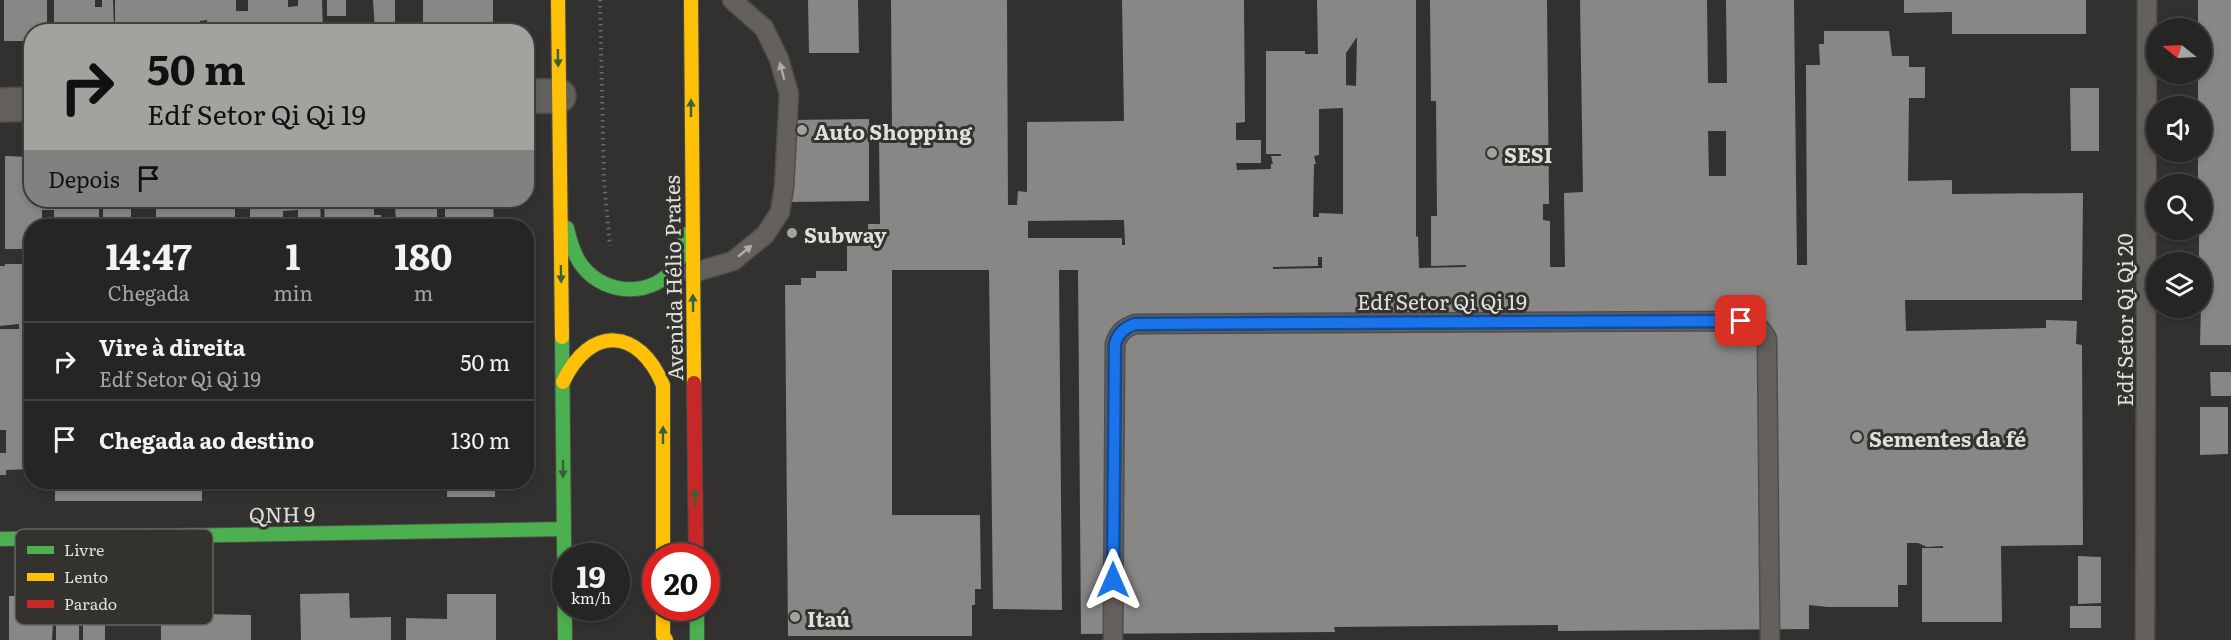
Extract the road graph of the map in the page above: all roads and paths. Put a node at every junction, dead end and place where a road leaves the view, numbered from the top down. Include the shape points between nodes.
1 (558, 0) edge
2 (691, 0) edge
3 (732, 0) edge
4 (2147, 0) edge
5 (534, 96) edge
6 (559, 96) junction
7 (24, 104) edge
8 (0, 105) edge
9 (560, 194) junction
10 (692, 218) junction
11 (692, 273) junction
12 (563, 382) junction
13 (564, 529) junction
14 (213, 535) edge
15 (0, 539) edge
16 (15, 539) edge
17 (663, 543) edge
18 (696, 543) edge
19 (663, 621) edge
20 (697, 621) edge
21 (565, 640) edge
22 (666, 640) edge
23 (697, 640) edge
24 (1113, 640) edge
25 (1770, 640) edge
26 (2145, 640) edge

1 -> 6 main road
10 -> 2 main road, Avenida Hélio Prates
11 -> 3 lane via 733,261 765,235 780,212 784,188 789,94 779,59 764,28
4 - 26 lane, Edf Setor Qi Qi 20
5 - 6 street
6 - 9 main road
7 - 8 street
9 - 10 main road via 572,249 585,271 608,288 633,291 655,284 669,273 676,267
9 -> 12 main road
10 - 11 main road, Avenida Hélio Prates
18 -> 11 main road, Avenida Hélio Prates
12 -> 13 main road
17 -> 12 main road via 660,371 642,350 616,340 587,347 567,368
13 - 14 main road, QNH 9
13 - 21 main road
15 - 16 main road, QNH 9
19 - 22 main road
20 - 23 main road
24 - 25 lane, Edf Setor Qi Qi 19 via 1115,344 1128,327 1717,321 1749,322 1767,339

